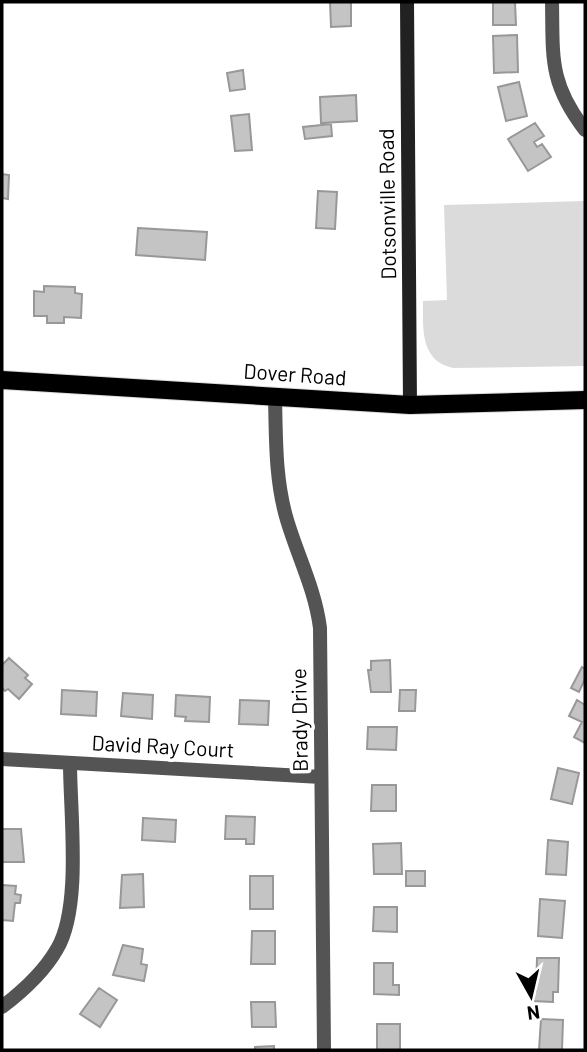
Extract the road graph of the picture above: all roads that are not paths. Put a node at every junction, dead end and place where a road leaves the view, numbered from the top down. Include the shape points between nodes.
1 (407, 2) edge
2 (552, 2) edge
3 (585, 130) edge
4 (2, 380) edge
5 (275, 396) junction
6 (585, 400) edge
7 (410, 405) junction
8 (2, 759) edge
9 (70, 763) junction
10 (321, 777) junction
11 (2, 1007) edge
12 (324, 1050) edge

1 - 7 main road, Dotsonville Road
2 - 3 street via 557,83
4 - 5 main road, Dover Road
5 - 7 main road, Dover Road
5 - 10 street, Brady Drive via 280,488 319,617
6 - 7 main road, Dover Road
8 - 9 street, David Ray Court
9 - 10 street, David Ray Court
9 - 11 street via 72,893 65,930 42,969
10 - 12 street, Brady Drive

